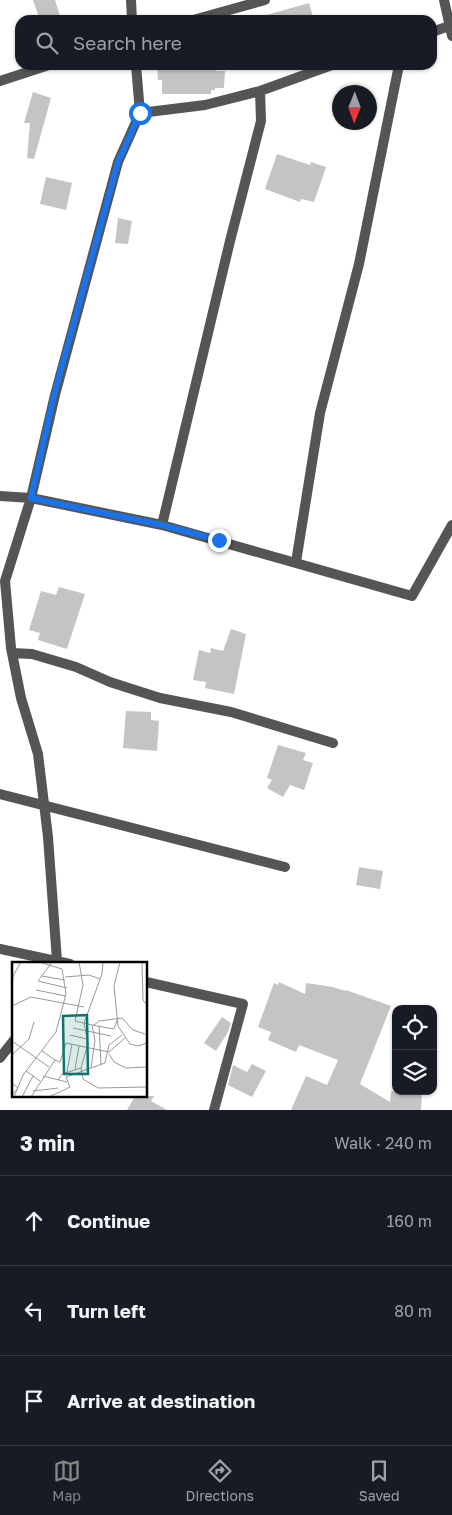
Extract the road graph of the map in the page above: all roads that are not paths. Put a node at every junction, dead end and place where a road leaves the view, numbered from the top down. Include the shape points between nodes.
1 (131, 0) edge
2 (265, 0) edge
3 (444, 0) edge
4 (132, 15) edge
5 (211, 15) edge
6 (451, 29) edge
7 (437, 31) edge
8 (35, 70) edge
9 (136, 70) edge
10 (318, 70) edge
11 (398, 70) edge
12 (0, 82) edge
13 (260, 91) junction
14 (140, 113) junction
15 (0, 496) edge
16 (31, 498) junction
17 (162, 525) junction
18 (451, 529) edge
19 (296, 562) junction
20 (12, 653) junction
21 (333, 743) dead end
22 (0, 794) edge
23 (44, 806) junction
24 (284, 867) dead end
25 (0, 949) edge
26 (56, 962) edge
27 (148, 982) edge
28 (12, 1043) edge
29 (0, 1058) edge
30 (214, 1110) edge

1 - 4 street
2 - 5 street
3 - 6 street
6 - 7 street
8 - 12 street
9 - 14 street
10 - 13 street
11 - 19 street via 359,264 320,413
13 - 14 street via 205,104
13 - 17 street via 261,121
14 - 16 street via 118,162 54,395
15 - 16 street
16 - 17 street
16 - 20 street via 5,581
17 - 19 street
18 - 19 street via 412,596
20 - 21 street via 32,654 160,698 231,712
20 - 23 street via 21,698 38,754
22 - 23 street
23 - 24 street
23 - 26 street
25 - 26 street
27 - 30 street via 244,1004
28 - 29 street

